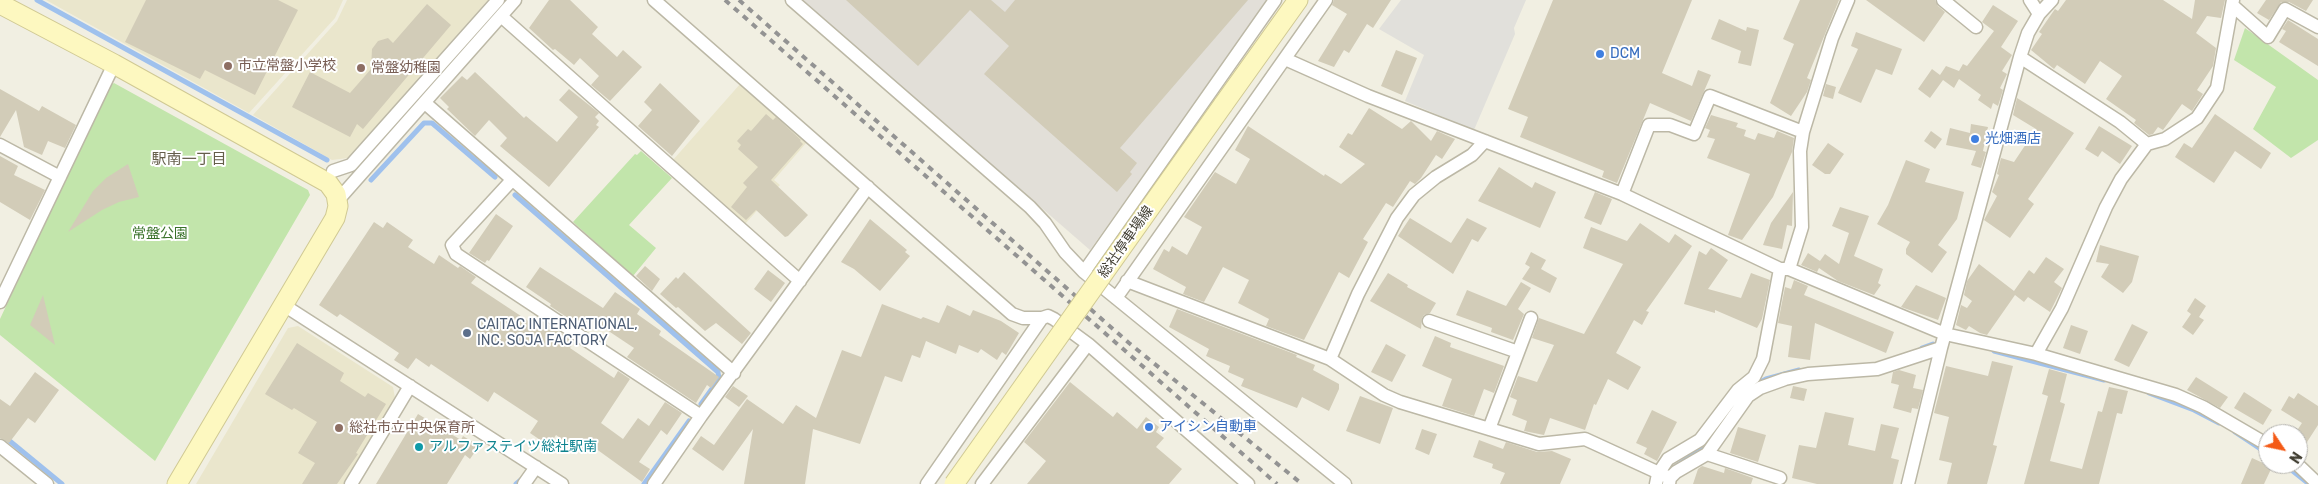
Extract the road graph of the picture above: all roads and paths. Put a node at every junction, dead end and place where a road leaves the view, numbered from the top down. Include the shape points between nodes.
1 (498, 0) edge
2 (515, 0) edge
3 (654, 0) edge
4 (792, 0) edge
5 (1274, 0) edge
6 (1298, 0) edge
7 (1326, 0) edge
8 (1848, 0) edge
9 (1943, 0) edge
10 (2030, 0) edge
11 (2052, 0) edge
12 (2232, 3) edge
13 (0, 4) edge
14 (2038, 14) junction
15 (501, 16) junction
16 (1976, 27) dead end
17 (2318, 28) edge
18 (2020, 56) junction
19 (1285, 59) junction
20 (114, 64) junction
21 (425, 103) junction
22 (1804, 132) junction
23 (1485, 141) junction
24 (2148, 144) junction
25 (0, 145) edge
26 (333, 171) dead end
27 (60, 177) junction
28 (512, 180) junction
29 (868, 186) junction
30 (1622, 194) junction
31 (338, 200) junction
32 (1785, 269) junction
33 (1084, 272) junction
34 (800, 281) junction
35 (1127, 281) junction
36 (1116, 298) junction
37 (0, 302) edge
38 (282, 304) junction
39 (1042, 318) junction
40 (1531, 318) dead end
41 (1430, 321) dead end
42 (1946, 334) junction
43 (1088, 344) junction
44 (1941, 348) junction
45 (1518, 352) junction
46 (2036, 354) junction
47 (1330, 359) junction
48 (734, 373) junction
49 (1757, 382) junction
50 (410, 386) junction
51 (702, 416) junction
52 (1489, 429) junction
53 (2258, 439) edge
54 (0, 446) edge
55 (1707, 454) junction
56 (536, 467) junction
57 (2308, 474) edge
58 (1780, 478) dead end
59 (1663, 480) edge
60 (47, 484) edge
61 (177, 484) edge
62 (351, 484) edge
63 (524, 484) edge
64 (562, 484) edge
65 (654, 484) edge
66 (927, 484) edge
67 (954, 484) edge
68 (982, 484) edge
69 (1248, 484) edge
70 (1345, 484) edge
71 (1908, 484) edge
72 (2318, 484) edge

1 - 26 street via 351,165
2 - 15 street
3 - 29 street
4 - 33 street via 1030,207
5 - 33 street
6 - 67 street, 総社停車場線, bridge
7 - 19 street
8 - 22 street via 1832,38
9 - 16 street
10 - 14 street
11 - 14 street
12 - 17 street via 2268,37 2285,9
12 - 24 street via 2217,88 2197,118 2165,139
13 - 20 street
14 - 18 street
15 - 21 street
15 - 34 street
18 - 24 street
18 - 42 street
19 - 23 street via 1368,96
19 - 35 street
20 - 27 street
20 - 31 street via 328,183
21 - 28 street
21 - 31 street
22 - 30 street via 1710,96 1694,134 1670,125 1649,125
22 - 32 street via 1800,151 1802,227
23 - 30 street
23 - 47 street via 1472,155 1414,195 1397,218 1358,294
24 - 46 street via 2121,179 2106,207 2062,308
25 - 27 street
27 - 37 street
28 - 48 street
28 - 51 street via 452,245 456,254
29 - 34 street
29 - 39 street via 1012,314 1023,318
30 - 32 street
31 - 38 street via 335,218
32 - 42 street
32 - 49 street
33 - 36 street
34 - 48 street
35 - 36 street
35 - 47 street
36 - 70 street
38 - 50 street
38 - 61 street
39 - 43 street via 1054,319
39 - 66 street
40 - 45 street
41 - 45 street
42 - 44 street
42 - 46 street
43 - 68 street
43 - 69 street
44 - 49 street via 1883,368
44 - 71 street
45 - 52 street
46 - 53 street via 2176,395
47 - 52 street via 1384,395
48 - 51 street
49 - 55 street
49 - 59 street via 1738,390 1700,440 1668,459
50 - 56 street
50 - 62 street
51 - 65 street
52 - 59 street via 1539,444 1586,439
54 - 60 street
55 - 58 street
55 - 59 street
56 - 63 street
56 - 64 street
57 - 72 street

